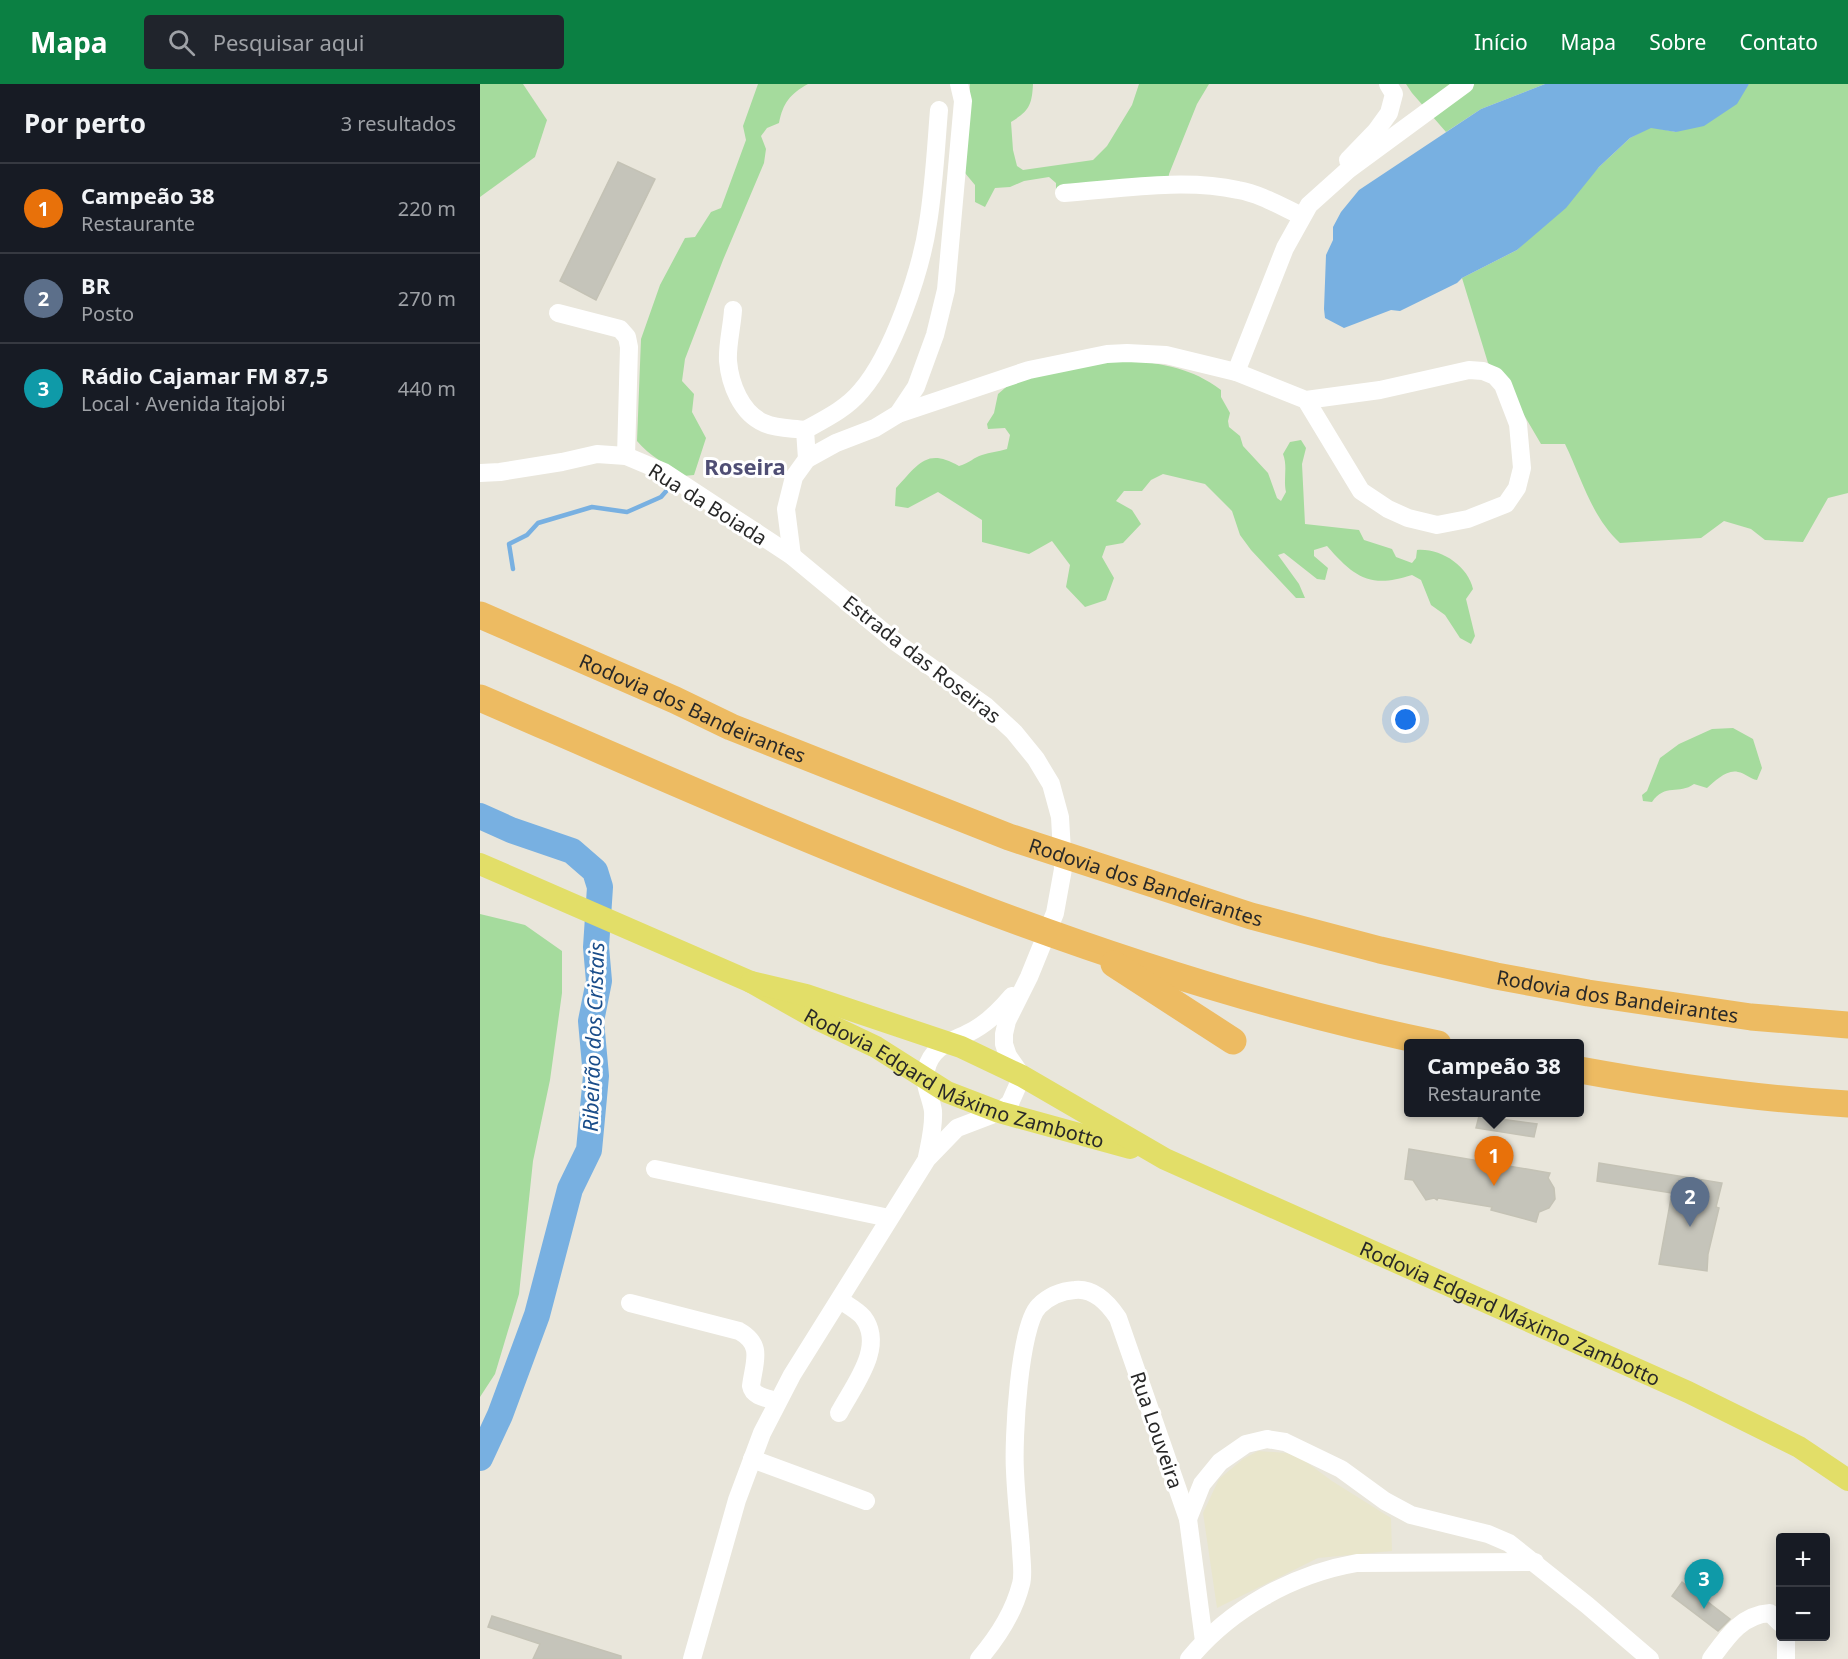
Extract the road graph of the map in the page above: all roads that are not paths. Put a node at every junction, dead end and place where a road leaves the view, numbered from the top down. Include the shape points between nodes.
1 (959, 84) edge
2 (1388, 84) edge
3 (1465, 84) edge
4 (939, 110) dead end
5 (1341, 176) junction
6 (1064, 193) dead end
7 (1302, 216) junction
8 (733, 310) dead end
9 (558, 313) dead end
10 (1236, 372) junction
11 (1306, 400) junction
12 (898, 414) junction
13 (805, 430) junction
14 (626, 456) junction
15 (807, 459) junction
16 (480, 473) edge
17 (792, 556) junction
18 (480, 615) edge
19 (480, 698) edge
20 (480, 864) edge
21 (1080, 943) junction
22 (1029, 977) junction
23 (751, 982) junction
24 (1848, 1025) edge
25 (1416, 1039) edge
26 (1233, 1041) dead end
27 (946, 1042) junction
28 (1584, 1071) edge
29 (1022, 1076) junction
30 (925, 1079) junction
31 (1848, 1104) edge
32 (999, 1112) junction
33 (927, 1159) junction
34 (1166, 1159) junction
35 (655, 1169) dead end
36 (889, 1218) junction
37 (840, 1300) junction
38 (630, 1303) dead end
39 (777, 1401) junction
40 (839, 1413) dead end
41 (752, 1459) junction
42 (1848, 1480) edge
43 (866, 1501) dead end
44 (1188, 1519) junction
45 (1535, 1562) junction
46 (1776, 1619) edge
47 (1203, 1641) junction
48 (1786, 1641) edge
49 (692, 1659) edge
50 (979, 1659) edge
51 (1189, 1659) edge
52 (1650, 1659) edge
53 (1711, 1659) edge
54 (1786, 1659) edge

1 - 12 street via 963,101 946,290 916,387
2 - 5 street via 1394,94 1389,113 1350,155
3 - 5 street
4 - 13 street via 928,224 897,329 861,392 840,411
5 - 7 street
6 - 7 street via 1179,185 1218,187 1255,195
7 - 10 street via 1285,248
8 - 13 street via 728,360 732,386 762,422
9 - 14 street via 620,329 627,337
10 - 11 street
10 - 12 street via 1166,355 1107,354 1029,370
11 - 11 street via 1361,491 1408,518 1437,525 1468,519 1506,504 1517,488 1522,468 1518,424 1495,375 1469,370 1380,390
12 - 15 street
13 - 15 street
14 - 16 street, Rua da Boiada via 597,454
14 - 17 street, Rua da Boiada via 664,472
15 - 17 street via 795,477 786,509
17 - 22 street, Estrada das Roseiras via 897,643 986,706 1014,732 1051,784 1060,817 1063,869 1055,913
18 - 24 highway, Rodovia dos Bandeirantes via 731,727 1009,837 1251,916 1380,951 1588,993 1751,1017
19 - 21 highway via 821,844
20 - 23 main road, Rodovia Edgard Máximo Zambotto
21 - 25 highway via 1221,990
21 - 26 highway
22 - 27 street, Estrada das Roseiras via 996,1015
22 - 29 street, Estrada das Roseiras via 1004,1034 1008,1056
23 - 27 main road, Rodovia Edgard Máximo Zambotto via 806,995
23 - 30 main road, Rodovia Edgard Máximo Zambotto via 876,1047
27 - 29 main road, Rodovia Edgard Máximo Zambotto
27 - 30 street via 930,1058
28 - 31 highway
29 - 32 street via 1010,1103
29 - 34 main road, Rodovia Edgard Máximo Zambotto
30 - 32 main road, Rodovia Edgard Máximo Zambotto
30 - 33 street via 933,1110
32 - 33 street via 957,1128
32 - 34 main road, Rodovia Edgard Máximo Zambotto
33 - 36 street
34 - 42 main road, Rodovia Edgard Máximo Zambotto via 1688,1392 1799,1447
35 - 36 street
36 - 37 street
37 - 39 street
37 - 40 street via 862,1316 871,1343 868,1359
38 - 39 street via 749,1336 756,1350 752,1390
39 - 41 street
41 - 43 street
41 - 49 street via 724,1540
44 - 45 street via 1202,1484 1220,1462 1246,1444 1276,1440 1341,1469 1411,1515 1499,1538
44 - 47 street, Rua Louveira
44 - 50 street, Rua Louveira via 1118,1318 1098,1296 1083,1289 1061,1291 1037,1307 1024,1348 1014,1438 1022,1583 1010,1612
45 - 47 street via 1337,1566 1266,1595
45 - 52 street
46 - 53 street via 1770,1613 1746,1619
47 - 51 street
48 - 54 street

